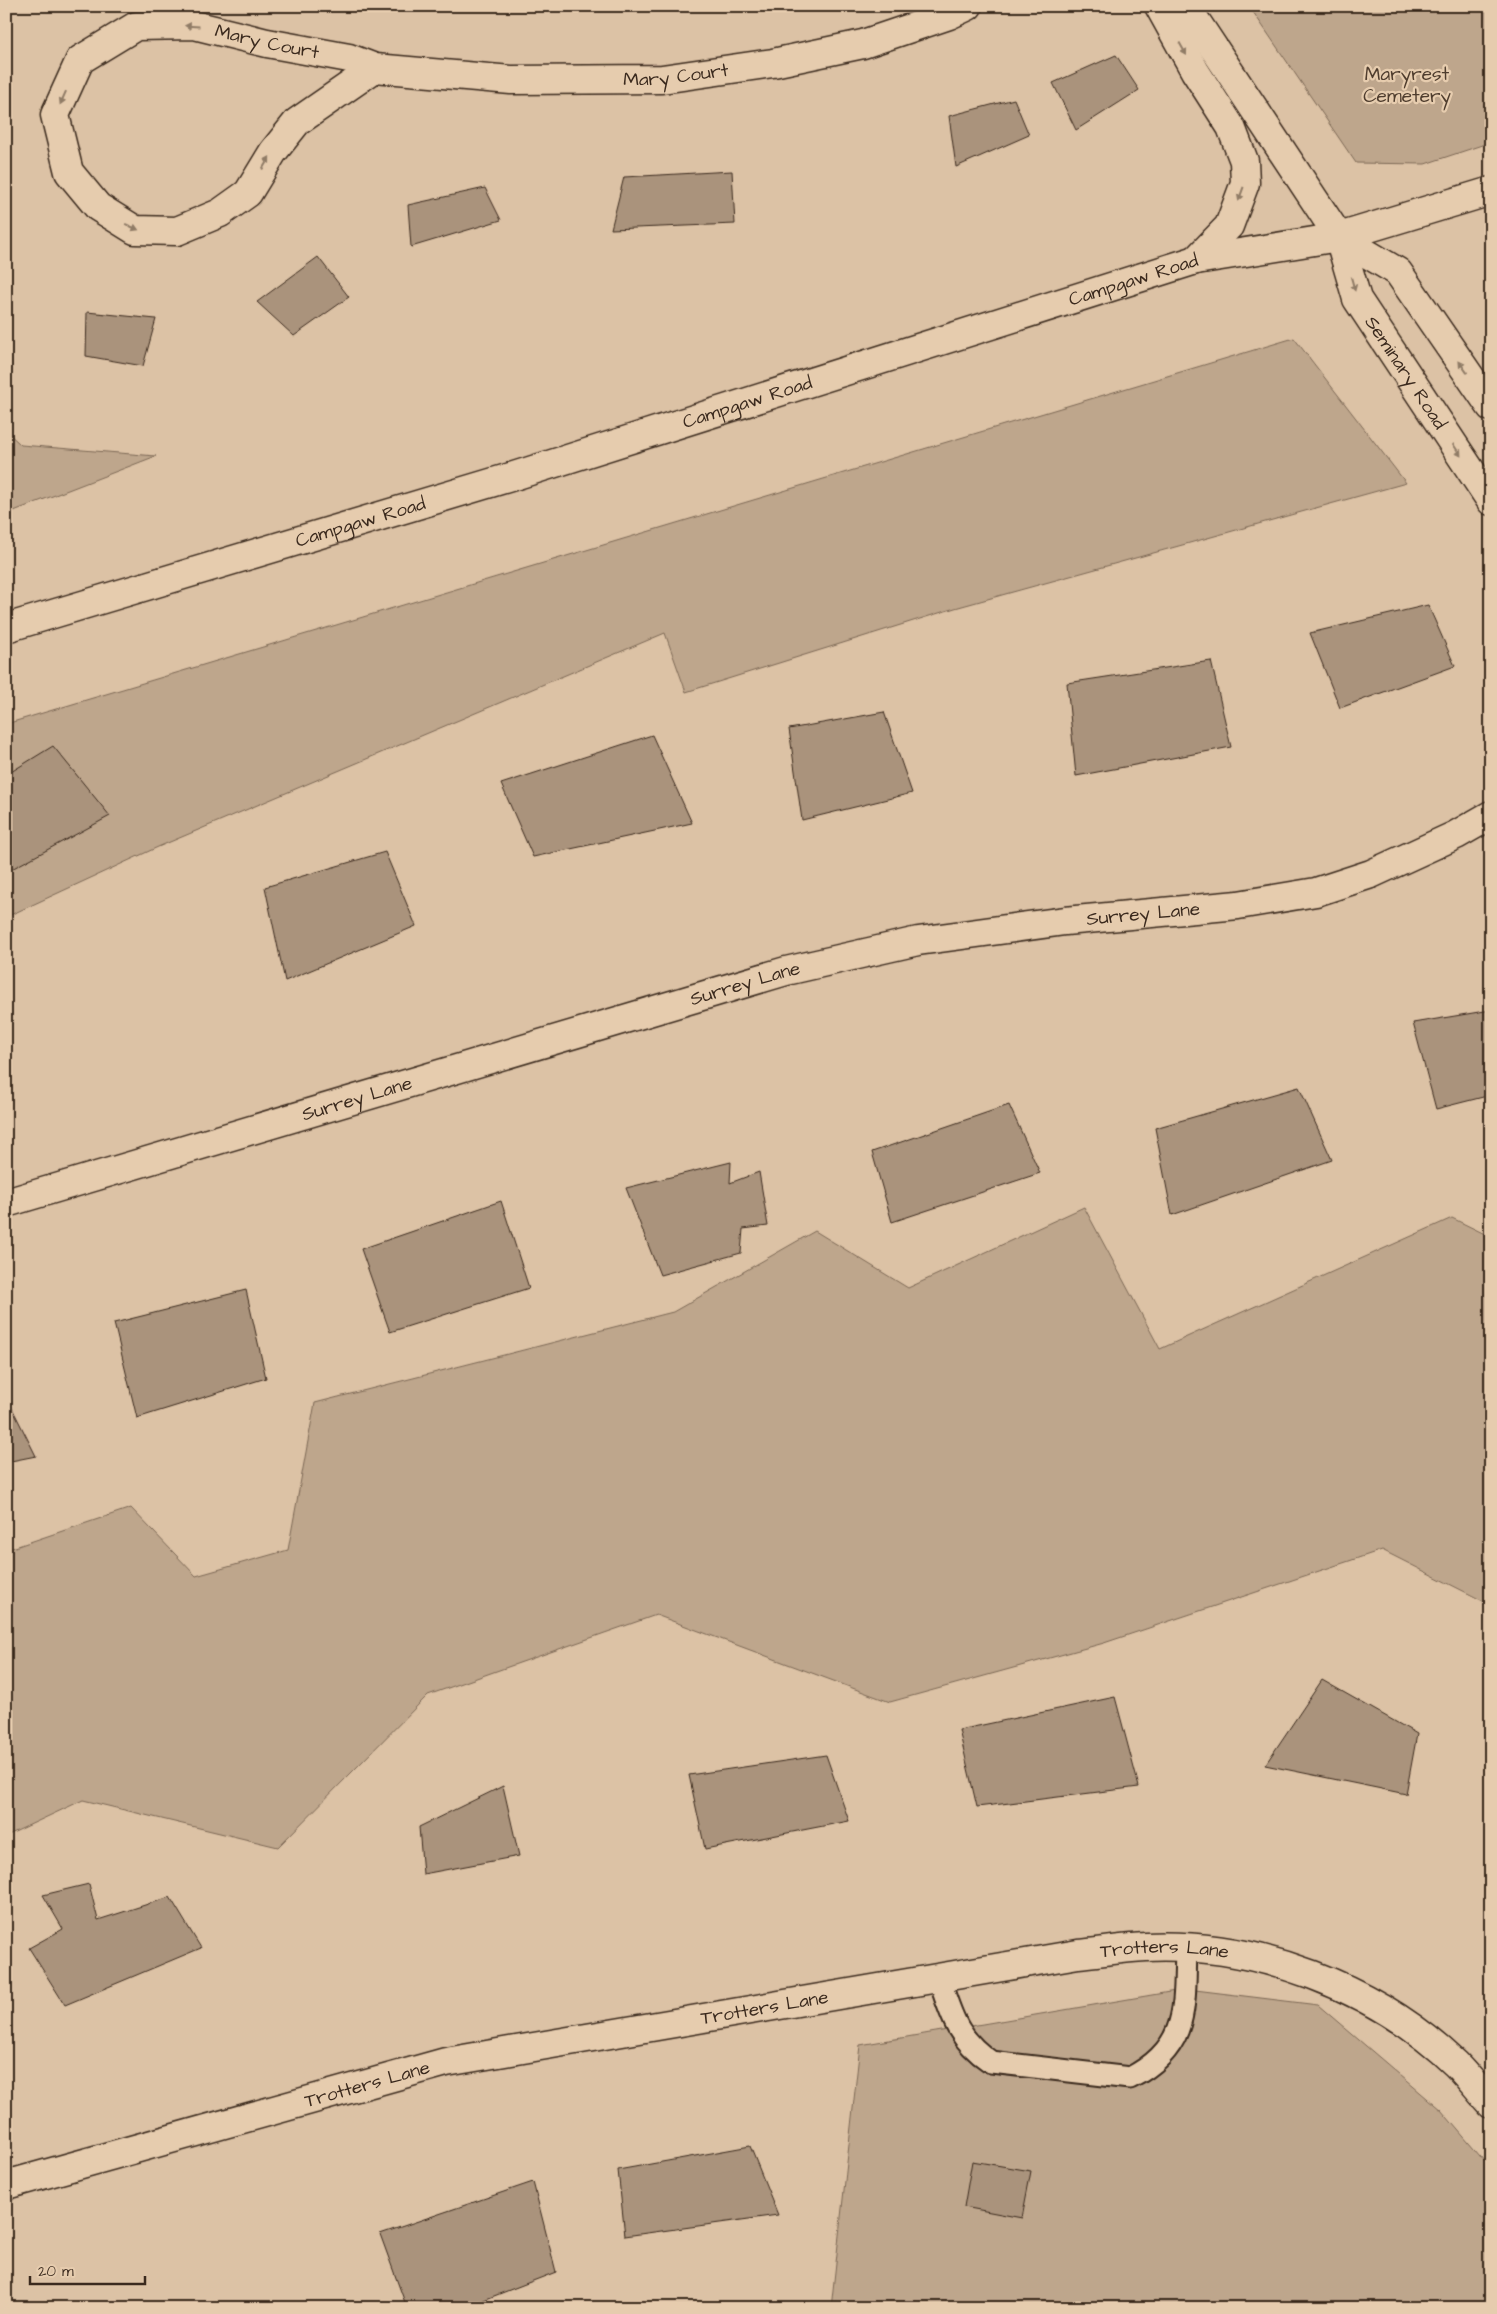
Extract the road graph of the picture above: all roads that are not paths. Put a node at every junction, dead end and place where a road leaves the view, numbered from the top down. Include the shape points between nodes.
1 (968, 6) edge
2 (1159, 6) edge
3 (1186, 6) edge
4 (375, 68) junction
5 (1491, 191) edge
6 (1340, 237) junction
7 (1196, 260) junction
8 (1491, 407) edge
9 (1491, 501) edge
10 (6, 628) edge
11 (1491, 814) edge
12 (6, 1203) edge
13 (1186, 1948) junction
14 (939, 1978) junction
15 (1491, 2104) edge
16 (6, 2185) edge

1 - 4 street, Mary Court via 863,44 773,64 662,79 511,80
2 -> 7 street via 1231,127 1244,161 1245,182 1230,226
3 - 6 street, Seminary Road
4 -> 4 street, Mary Court via 349,58 194,25 136,26 80,60 55,116 69,172 98,207 135,230 177,231 220,213 248,193 273,152 297,122
5 - 6 street, Campgaw Road
6 - 7 street, Campgaw Road
8 -> 6 street, Seminary Road via 1398,272
6 -> 9 street, Seminary Road via 1357,299
7 - 10 street, Campgaw Road via 514,476
11 - 12 street, Surrey Lane via 1456,835 1371,874 1316,892 1238,905 1065,921 918,941 786,971
13 - 14 street, Trotters Lane via 1146,1947 1078,1954
13 - 14 lane via 1184,2017 1171,2045 1149,2068 1130,2078 991,2062 975,2052 953,2022
13 - 15 street, Trotters Lane via 1280,1964 1344,1988 1403,2022 1456,2064
14 - 16 street, Trotters Lane via 446,2062

